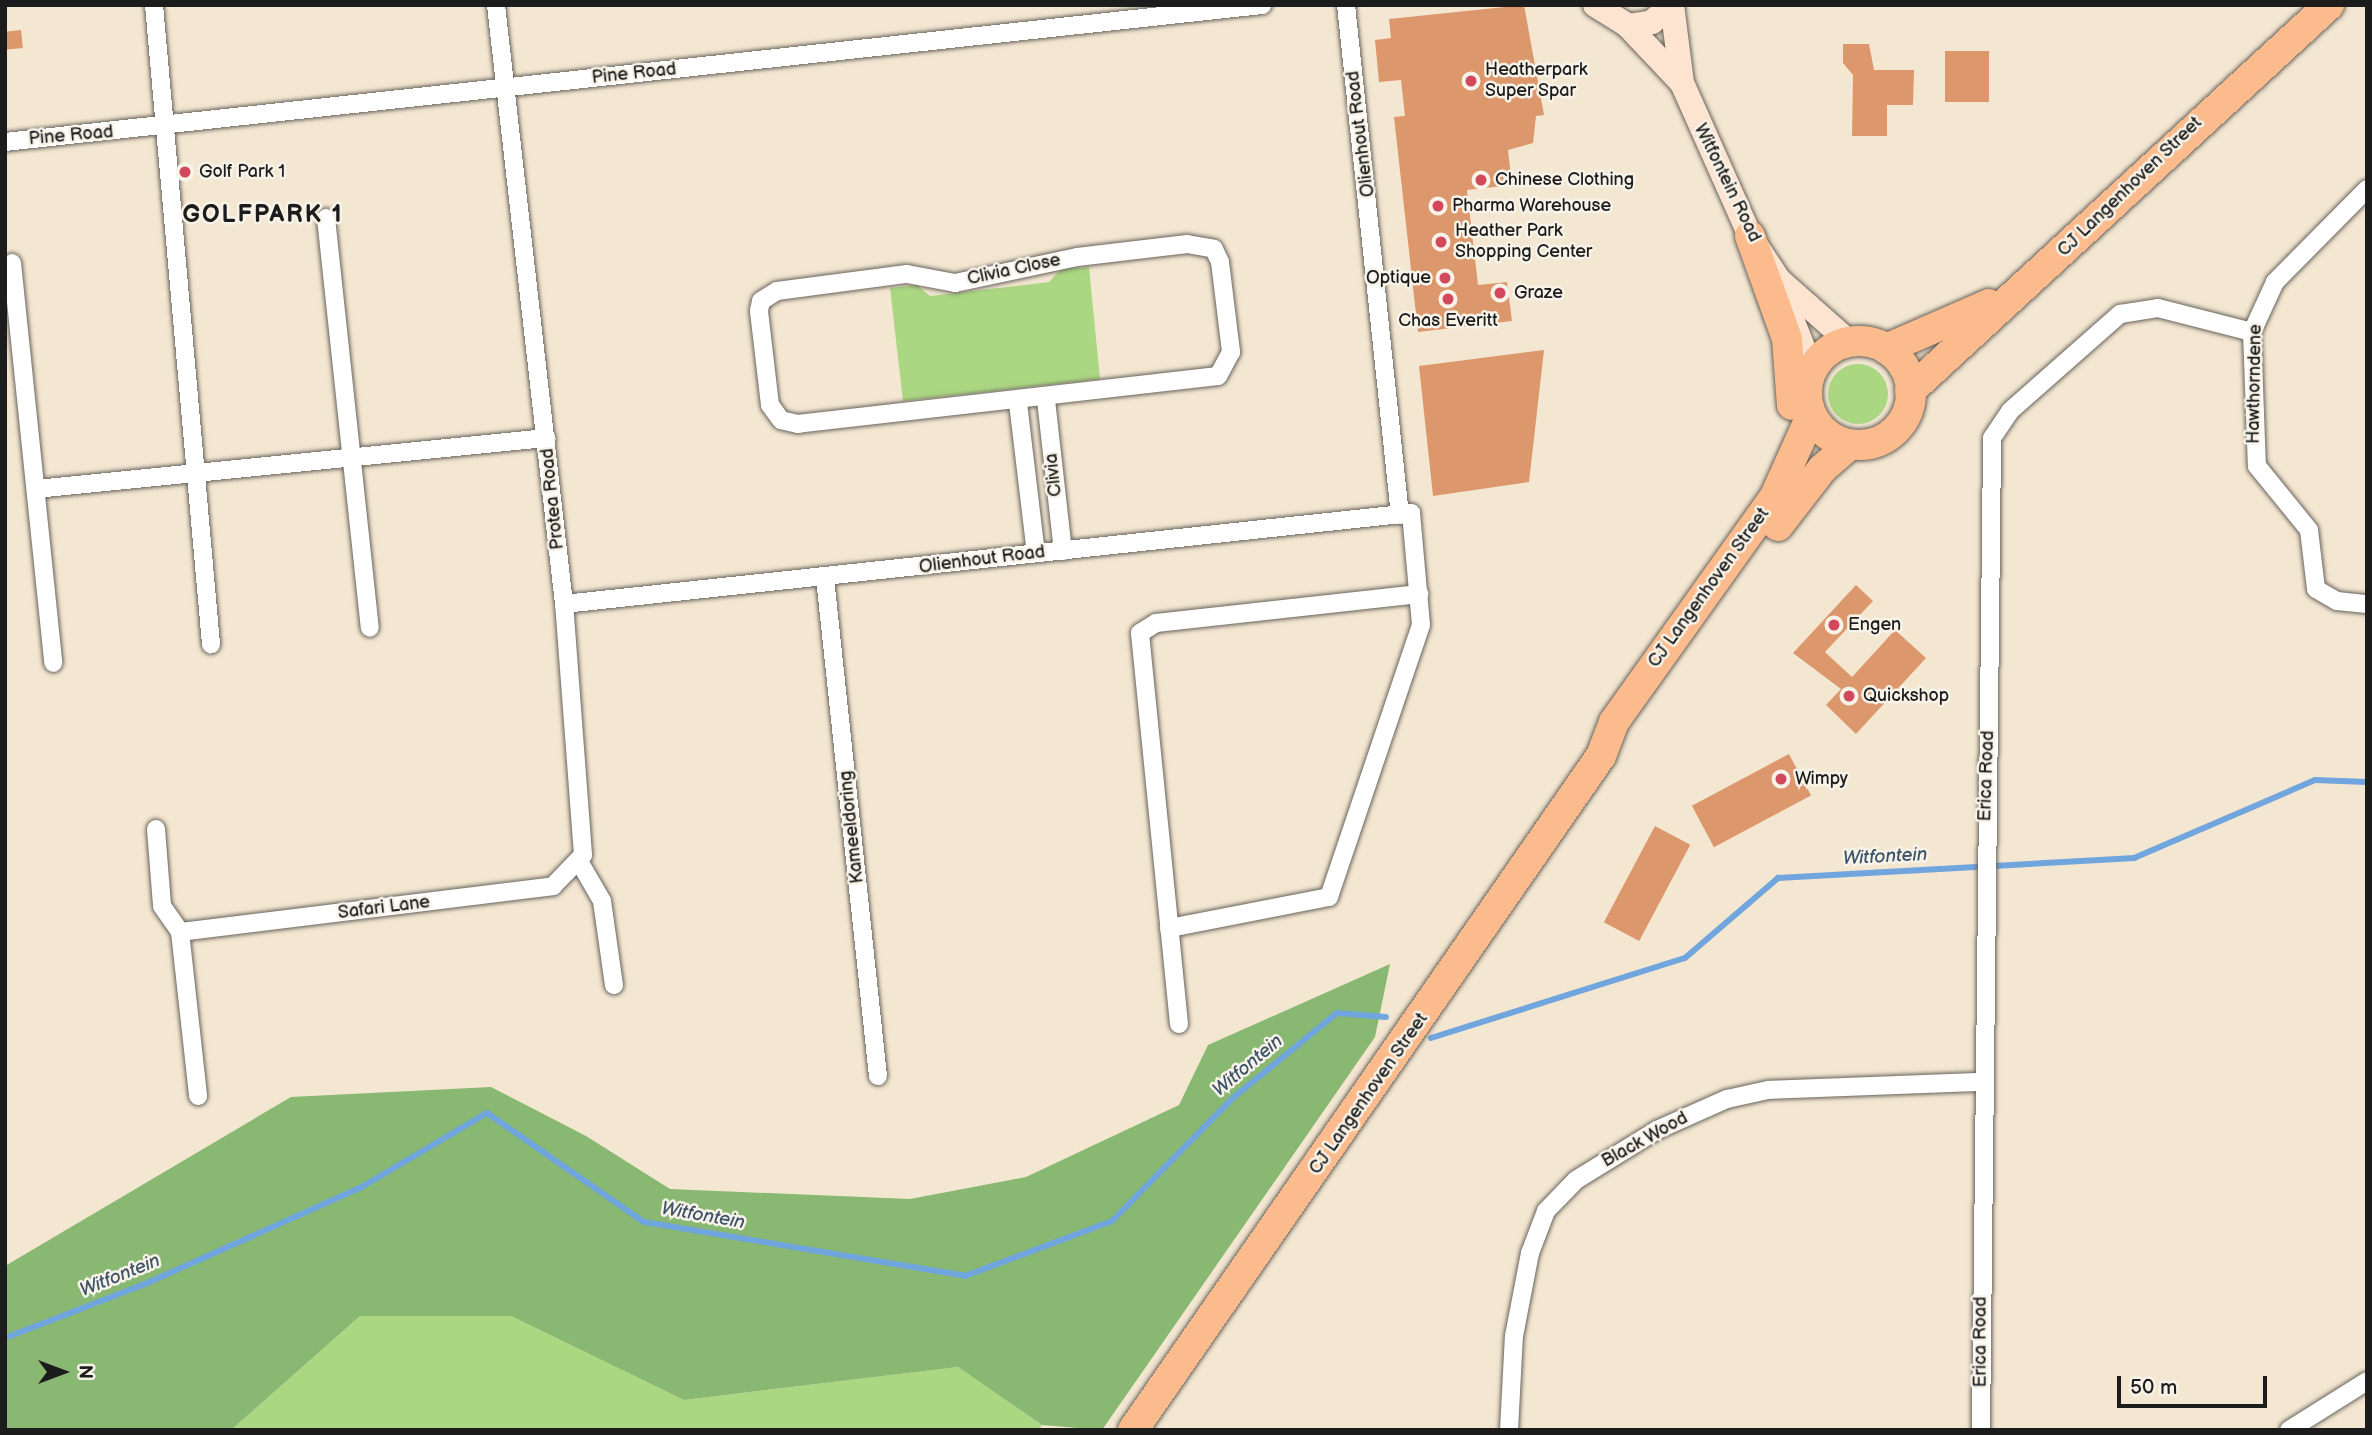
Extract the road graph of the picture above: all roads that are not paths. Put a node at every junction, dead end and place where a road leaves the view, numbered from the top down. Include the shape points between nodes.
1 (154, 5) edge
2 (496, 5) edge
3 (1263, 5) edge
4 (1346, 5) edge
5 (1595, 5) edge
6 (1672, 5) edge
7 (2301, 5) edge
8 (2329, 5) edge
9 (1628, 26) junction
10 (2252, 70) junction
11 (1682, 83) junction
12 (505, 88) junction
13 (164, 127) junction
14 (5, 142) edge
15 (2367, 189) edge
16 (326, 218) dead end
17 (1750, 236) junction
18 (12, 263) dead end
19 (1779, 280) junction
20 (2004, 300) junction
21 (2252, 332) junction
22 (1849, 342) junction
23 (1886, 349) junction
24 (1812, 370) junction
25 (1910, 390) junction
26 (1046, 400) junction
27 (1018, 403) junction
28 (1811, 416) junction
29 (546, 438) junction
30 (1850, 445) junction
31 (352, 458) junction
32 (196, 473) junction
33 (36, 489) junction
34 (1405, 514) junction
35 (1745, 540) junction
36 (1063, 551) junction
37 (1035, 553) junction
38 (825, 578) junction
39 (1419, 594) junction
40 (564, 604) junction
41 (2367, 604) edge
42 (370, 628) dead end
43 (211, 645) dead end
44 (53, 663) dead end
45 (1601, 756) junction
46 (156, 829) dead end
47 (580, 863) junction
48 (1169, 928) junction
49 (180, 932) junction
50 (614, 985) dead end
51 (1179, 1024) dead end
52 (878, 1076) dead end
53 (1981, 1082) junction
54 (198, 1096) dead end
55 (2367, 1381) edge
56 (2309, 1424) edge
57 (1133, 1430) edge
58 (1509, 1430) edge
59 (1981, 1430) edge
60 (2289, 1430) edge

1 - 13 street
2 - 12 street, Protea Road
3 - 12 street, Pine Road
4 - 34 street, Olienhout Road
5 - 9 main road, Witfontein Road
6 - 9 main road via 1652,22
6 - 11 main road, Witfontein Road
7 - 10 highway, CJ Langenhoven Street
8 - 10 highway, CJ Langenhoven Street
9 - 11 main road, Witfontein Road
10 - 20 highway, CJ Langenhoven Street via 2065,251
11 - 17 main road, Witfontein Road
12 - 13 street, Pine Road
12 - 29 street, Protea Road
13 - 14 street, Pine Road
13 - 32 street
15 - 21 street, Hawthorndene via 2274,282
16 - 31 street
17 - 19 main road, Witfontein Road
17 - 35 highway via 1787,339 1793,393 1780,463
18 - 33 street
19 - 22 main road, Witfontein Road
19 - 24 main road, Witfontein Road
20 - 23 highway, CJ Langenhoven Street
20 - 25 highway, CJ Langenhoven Street
21 - 41 street, Hawthorndene via 2257,466 2309,530 2316,589 2337,601
21 - 53 street, Erica Road via 2158,308 2120,314 2010,411 1992,438
22 - 23 highway
22 - 24 highway via 1827,351
23 - 25 highway via 1905,370
24 - 28 highway via 1806,393
25 - 30 highway via 1895,431 1874,443
26 - 27 street, Clivia Close
26 - 27 street, Clivia Close via 1223,372 1231,352 1214,249 1187,244 1077,257 955,283 907,274 777,291 761,301 770,405 789,423
26 - 36 street, Clivia
27 - 37 street, Clivia
28 - 30 highway via 1831,438
28 - 35 highway, CJ Langenhoven Street via 1787,477
29 - 31 street
29 - 40 street, Protea Road
30 - 45 highway, CJ Langenhoven Street via 1807,486 1651,704
31 - 32 street
31 - 42 street
32 - 33 street
32 - 43 street
33 - 44 street
34 - 36 street, Olienhout Road
34 - 39 street
35 - 45 highway, CJ Langenhoven Street via 1614,722
36 - 37 street, Olienhout Road
37 - 38 street, Olienhout Road
38 - 40 street, Olienhout Road
38 - 52 street, Kameeldoring
39 - 48 street via 1420,631 1329,897
39 - 48 street via 1156,623 1140,633
40 - 47 street, Protea Road via 585,825
45 - 57 highway, CJ Langenhoven Street
46 - 49 street via 162,906
47 - 49 street, Safari Lane via 553,886
47 - 50 street via 602,901
48 - 51 street
49 - 54 street
53 - 58 street, Black Wood via 1768,1090 1727,1099 1657,1130 1576,1180 1546,1211 1531,1253 1514,1336
53 - 59 street, Erica Road
55 - 56 street
56 - 60 street

